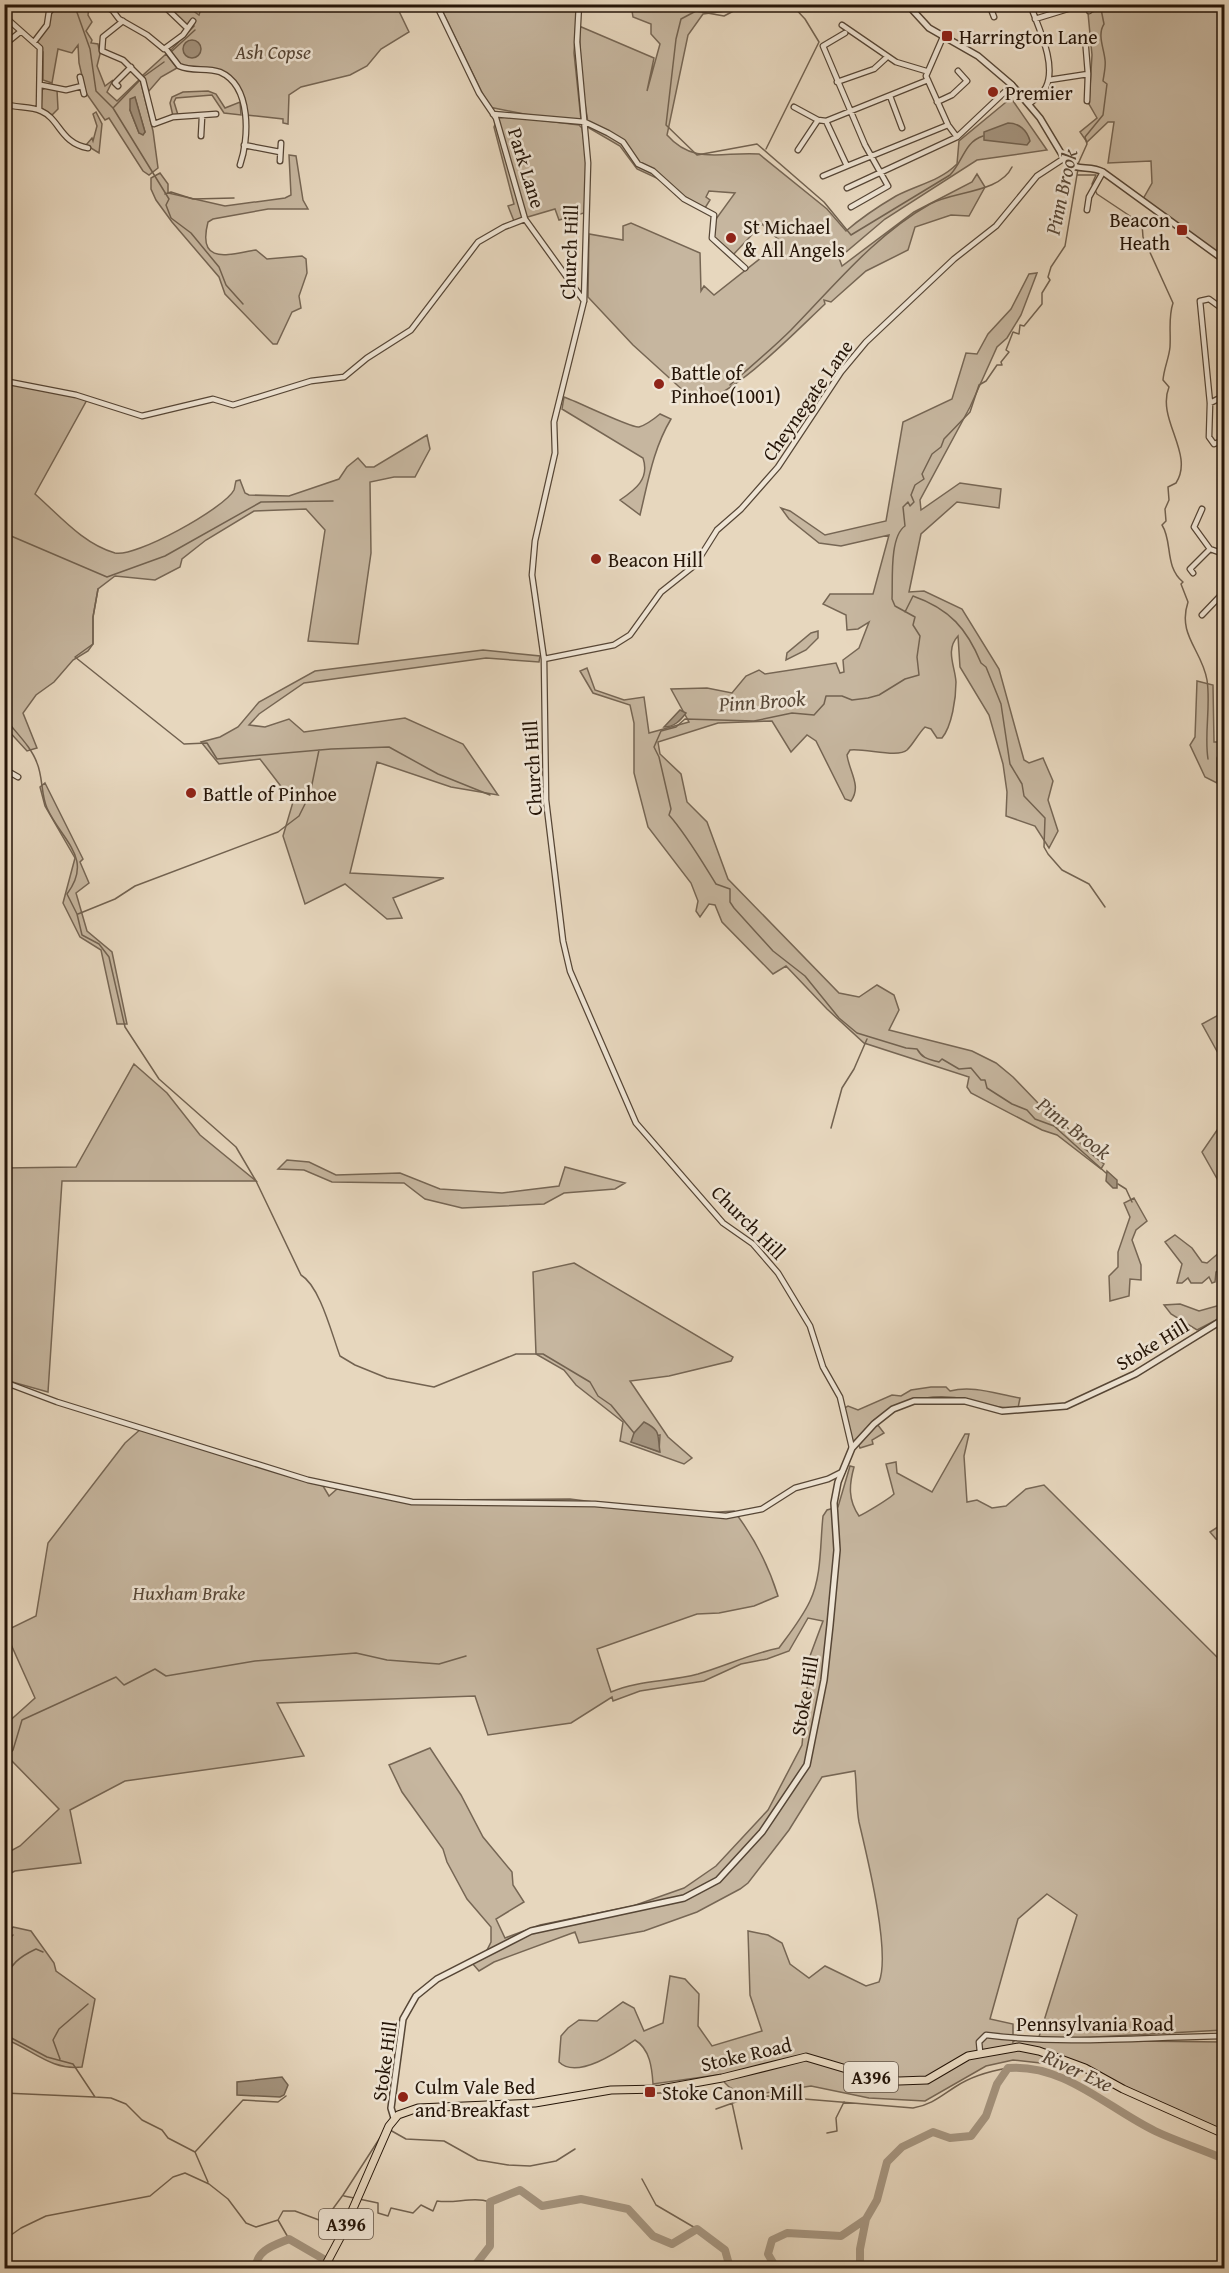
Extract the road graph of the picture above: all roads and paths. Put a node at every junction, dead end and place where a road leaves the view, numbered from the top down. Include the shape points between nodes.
1 (103, 4) edge
2 (162, 4) edge
3 (436, 4) edge
4 (579, 4) edge
5 (907, 4) edge
6 (989, 4) edge
7 (1030, 4) edge
8 (1086, 4) edge
9 (55, 6) edge
10 (1089, 11) dead end
11 (4, 16) edge
12 (994, 17) dead end
13 (41, 18) dead end
14 (1035, 19) junction
15 (123, 21) junction
16 (193, 21) dead end
17 (48, 22) junction
18 (842, 26) dead end
19 (186, 27) junction
20 (154, 31) dead end
21 (20, 32) junction
22 (845, 33) dead end
23 (149, 37) junction
24 (944, 37) junction
25 (1085, 37) dead end
26 (34, 42) junction
27 (4, 45) edge
28 (166, 49) junction
29 (886, 58) dead end
30 (131, 67) junction
31 (926, 71) junction
32 (958, 71) dead end
33 (1088, 74) junction
34 (80, 77) dead end
35 (928, 80) junction
36 (1049, 80) junction
37 (116, 81) dead end
38 (837, 82) junction
39 (41, 85) junction
40 (1012, 85) junction
41 (82, 86) junction
42 (84, 94) dead end
43 (890, 96) junction
44 (1087, 101) dead end
45 (937, 102) junction
46 (4, 104) edge
47 (1029, 104) junction
48 (794, 107) dead end
49 (39, 110) junction
50 (851, 112) junction
51 (216, 114) dead end
52 (493, 114) junction
53 (202, 117) junction
54 (818, 120) junction
55 (826, 121) junction
56 (585, 123) junction
57 (948, 125) junction
58 (902, 128) dead end
59 (201, 136) dead end
60 (957, 137) junction
61 (281, 143) dead end
62 (244, 145) junction
63 (88, 148) dead end
64 (798, 150) dead end
65 (280, 152) junction
66 (872, 157) junction
67 (1063, 159) junction
68 (280, 161) dead end
69 (240, 165) dead end
70 (844, 168) junction
71 (879, 171) junction
72 (1103, 172) junction
73 (823, 176) dead end
74 (847, 188) dead end
75 (851, 207) dead end
76 (1087, 210) dead end
77 (525, 219) junction
78 (1224, 260) edge
79 (745, 268) dead end
80 (584, 302) junction
81 (1224, 310) edge
82 (4, 381) edge
83 (1224, 396) edge
84 (1210, 403) junction
85 (1224, 440) edge
86 (1202, 508) dead end
87 (1185, 526) dead end
88 (1194, 527) junction
89 (1210, 549) junction
90 (1224, 554) edge
91 (1184, 564) dead end
92 (1224, 592) edge
93 (1216, 602) junction
94 (1221, 607) dead end
95 (1202, 615) dead end
96 (544, 658) junction
97 (4, 769) edge
98 (18, 777) dead end
99 (1224, 1319) edge
100 (4, 1382) edge
101 (852, 1448) junction
102 (842, 1472) junction
103 (832, 1478) junction
104 (838, 1482) junction
105 (1224, 2036) edge
106 (980, 2052) junction
107 (394, 2118) junction
108 (1224, 2134) edge
109 (324, 2268) edge

1 - 15 street
2 - 19 street
3 - 52 street, Park Lane via 478,93
4 - 56 street, Church Hill via 576,42
5 - 24 street via 926,25
6 - 12 street
7 - 14 street
8 - 10 street
8 - 14 street
9 - 17 street via 49,12
11 - 21 street
13 - 17 street
14 - 36 street
15 - 23 street
15 - 30 street via 102,38 102,51
16 - 19 street
17 - 26 street
18 - 31 street via 896,62
19 - 28 street
20 - 23 street
21 - 26 street
21 - 27 street
22 - 38 street via 823,46
23 - 28 street
24 - 31 street
24 - 40 street via 978,56
25 - 33 street
26 - 39 street via 41,50
28 - 62 street via 183,68 213,70 233,82 243,104
29 - 38 street via 874,69
30 - 37 street
30 - 53 street via 147,88 154,124 173,117
31 - 35 street
32 - 45 street via 967,81
33 - 36 street
33 - 44 street
34 - 41 street
35 - 43 street
35 - 45 street
36 - 47 street
38 - 50 street
39 - 41 street via 66,90
39 - 49 street
40 - 47 street
40 - 60 street
41 - 42 street
43 - 50 street
43 - 58 street
45 - 57 street
46 - 49 street
47 - 67 street
48 - 54 street
49 - 63 street via 51,117 65,141
50 - 55 street
50 - 66 street
51 - 53 street
52 - 56 street
52 - 77 street, Park Lane
53 - 59 street
54 - 55 street
54 - 64 street
55 - 70 street
56 - 79 street via 623,142 638,164 653,171 684,199 714,215 712,238
56 - 80 street, Church Hill via 588,163
57 - 60 street
57 - 66 street
60 - 71 street
61 - 65 street
62 - 65 street
62 - 69 street
65 - 68 street
66 - 70 street
66 - 71 street
67 - 72 street
67 - 96 street, Cheynegate Lane via 1037,176 996,226 954,259 866,342 778,467 717,530 695,565 662,592 630,635 614,645
70 - 73 street
71 - 74 street
71 - 75 street via 888,186
72 - 76 street via 1093,188
72 - 78 street
77 - 80 street, Park Lane
77 - 82 street via 478,242 411,330 344,377 311,381 233,405 213,399 142,416 76,395
80 - 96 street, Church Hill via 554,422 555,453 533,558
81 - 84 street via 1209,299 1200,301
83 - 84 street
84 - 85 street via 1209,440 1214,444
86 - 88 street
87 - 88 street
88 - 89 street
89 - 90 street
89 - 91 street via 1192,571
92 - 93 street
93 - 94 street
93 - 95 street
96 - 101 street, Church Hill via 546,800 560,923 570,971 636,1123 723,1223 765,1257 802,1312 823,1367 840,1397
97 - 98 street
99 - 101 street, Stoke Hill via 1135,1374 1074,1402 1002,1411 965,1401 914,1401 893,1409
100 - 103 street via 308,1480 412,1502 596,1504 726,1516 762,1509 795,1488
101 - 102 street, Stoke Hill
102 - 103 street
102 - 104 street, Stoke Hill
103 - 104 street
104 - 107 street, Stoke Hill via 834,1503 837,1550 824,1680 807,1765 762,1832 718,1880 684,1898 531,1931 437,1979 416,1996 403,2019 391,2108
105 - 106 street, Pennsylvania Road via 1094,2042 986,2035 979,2042
106 - 107 main road, Stoke Road / A396 via 927,2080 899,2082 806,2057 661,2089 611,2090 535,2103 418,2108
106 - 108 main road, Stoke Road / A396 via 1019,2047 1038,2051 1085,2068
107 - 109 main road, A396

